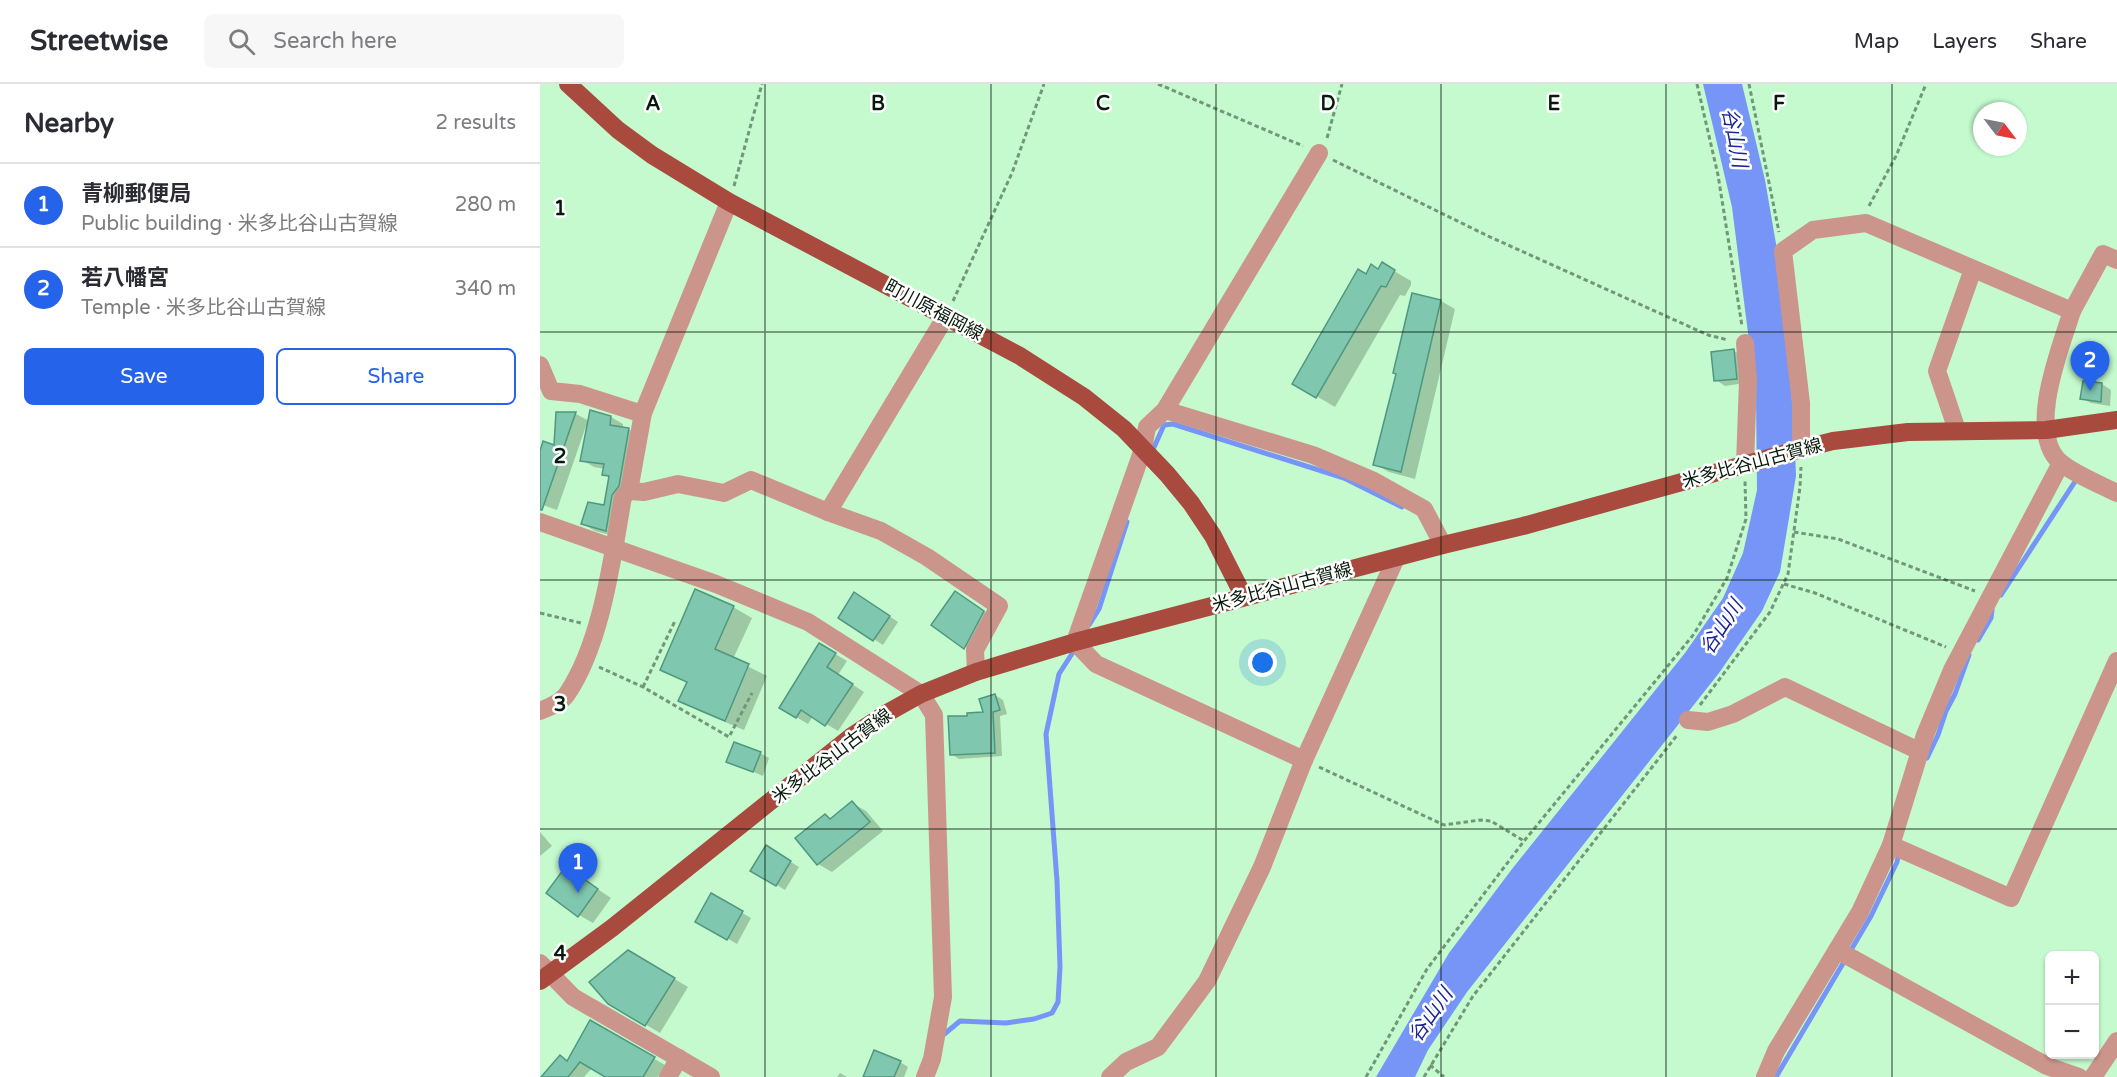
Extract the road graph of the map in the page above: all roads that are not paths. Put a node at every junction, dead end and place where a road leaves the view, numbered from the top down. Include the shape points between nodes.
1 (568, 84) edge
2 (1319, 153) road end
3 (729, 202) junction
4 (2117, 260) edge
5 (1973, 269) junction
6 (2072, 311) junction
7 (946, 316) junction
8 (1744, 343) road end
9 (540, 365) edge
10 (1165, 410) junction
11 (644, 413) junction
12 (2117, 420) edge
13 (1957, 430) junction
14 (2046, 430) junction
15 (1143, 448) junction
16 (1799, 450) junction
17 (2061, 463) junction
18 (1745, 464) junction
19 (629, 491) junction
20 (2117, 493) edge
21 (828, 512) junction
22 (540, 522) edge
23 (1443, 545) junction
24 (614, 548) junction
25 (1396, 558) junction
26 (1244, 597) junction
27 (1075, 642) junction
28 (2117, 662) edge
29 (976, 672) junction
30 (921, 694) junction
31 (540, 711) edge
32 (1688, 720) road end
33 (1919, 751) junction
34 (1304, 760) junction
35 (1890, 845) junction
36 (1838, 950) junction
37 (543, 973) edge
38 (2117, 1041) edge
39 (679, 1058) junction
40 (668, 1077) edge
41 (711, 1077) edge
42 (925, 1077) edge
43 (1110, 1077) edge
44 (1765, 1077) edge
45 (2079, 1077) edge
46 (2093, 1077) edge

1 - 3 main road, 町川原福岡線 via 651,155
2 - 10 street
3 - 7 main road, 町川原福岡線
3 - 11 street
4 - 6 street via 2103,254
5 - 6 street
5 - 13 street via 1936,371
5 - 16 street via 1866,223 1813,230 1783,251 1801,403
6 - 14 street via 2052,374
7 - 15 main road, 町川原福岡線 via 1084,397
7 - 21 street
8 - 18 street via 1748,381
9 - 11 street via 551,391 580,394
10 - 15 street via 1147,427
10 - 23 street via 1313,455 1374,481 1424,509
11 - 19 street
12 - 14 main road, 米多比谷山古賀線
13 - 14 main road, 米多比谷山古賀線
13 - 16 main road, 米多比谷山古賀線 via 1833,441
14 - 17 street via 2053,453
15 - 26 main road, 町川原福岡線 via 1191,503
15 - 27 street
16 - 18 main road, 米多比谷山古賀線
17 - 20 street
17 - 33 street via 1961,653
18 - 23 main road, 米多比谷山古賀線
19 - 21 street via 644,492 678,484 724,493 750,480
19 - 24 street via 623,497
21 - 29 street via 881,531 999,606 975,650
22 - 24 street
23 - 25 main road, 米多比谷山古賀線
24 - 30 street via 808,622
24 - 31 street via 597,627 584,660 566,695
25 - 26 main road, 米多比谷山古賀線
25 - 34 street
26 - 27 main road, 米多比谷山古賀線
27 - 29 main road, 米多比谷山古賀線
27 - 34 street via 1096,664
28 - 35 street via 2011,898
29 - 30 main road, 米多比谷山古賀線
30 - 37 main road, 米多比谷山古賀線 via 852,736 692,865
30 - 42 street via 934,715 943,997
32 - 33 street via 1708,722 1733,714 1785,687
33 - 35 street
34 - 43 street via 1262,867 1207,981 1158,1047 1126,1062
35 - 36 street
36 - 44 street via 1776,1051
36 - 45 street via 2047,1065
37 - 39 street via 573,997
38 - 46 street
39 - 40 street
39 - 41 street

